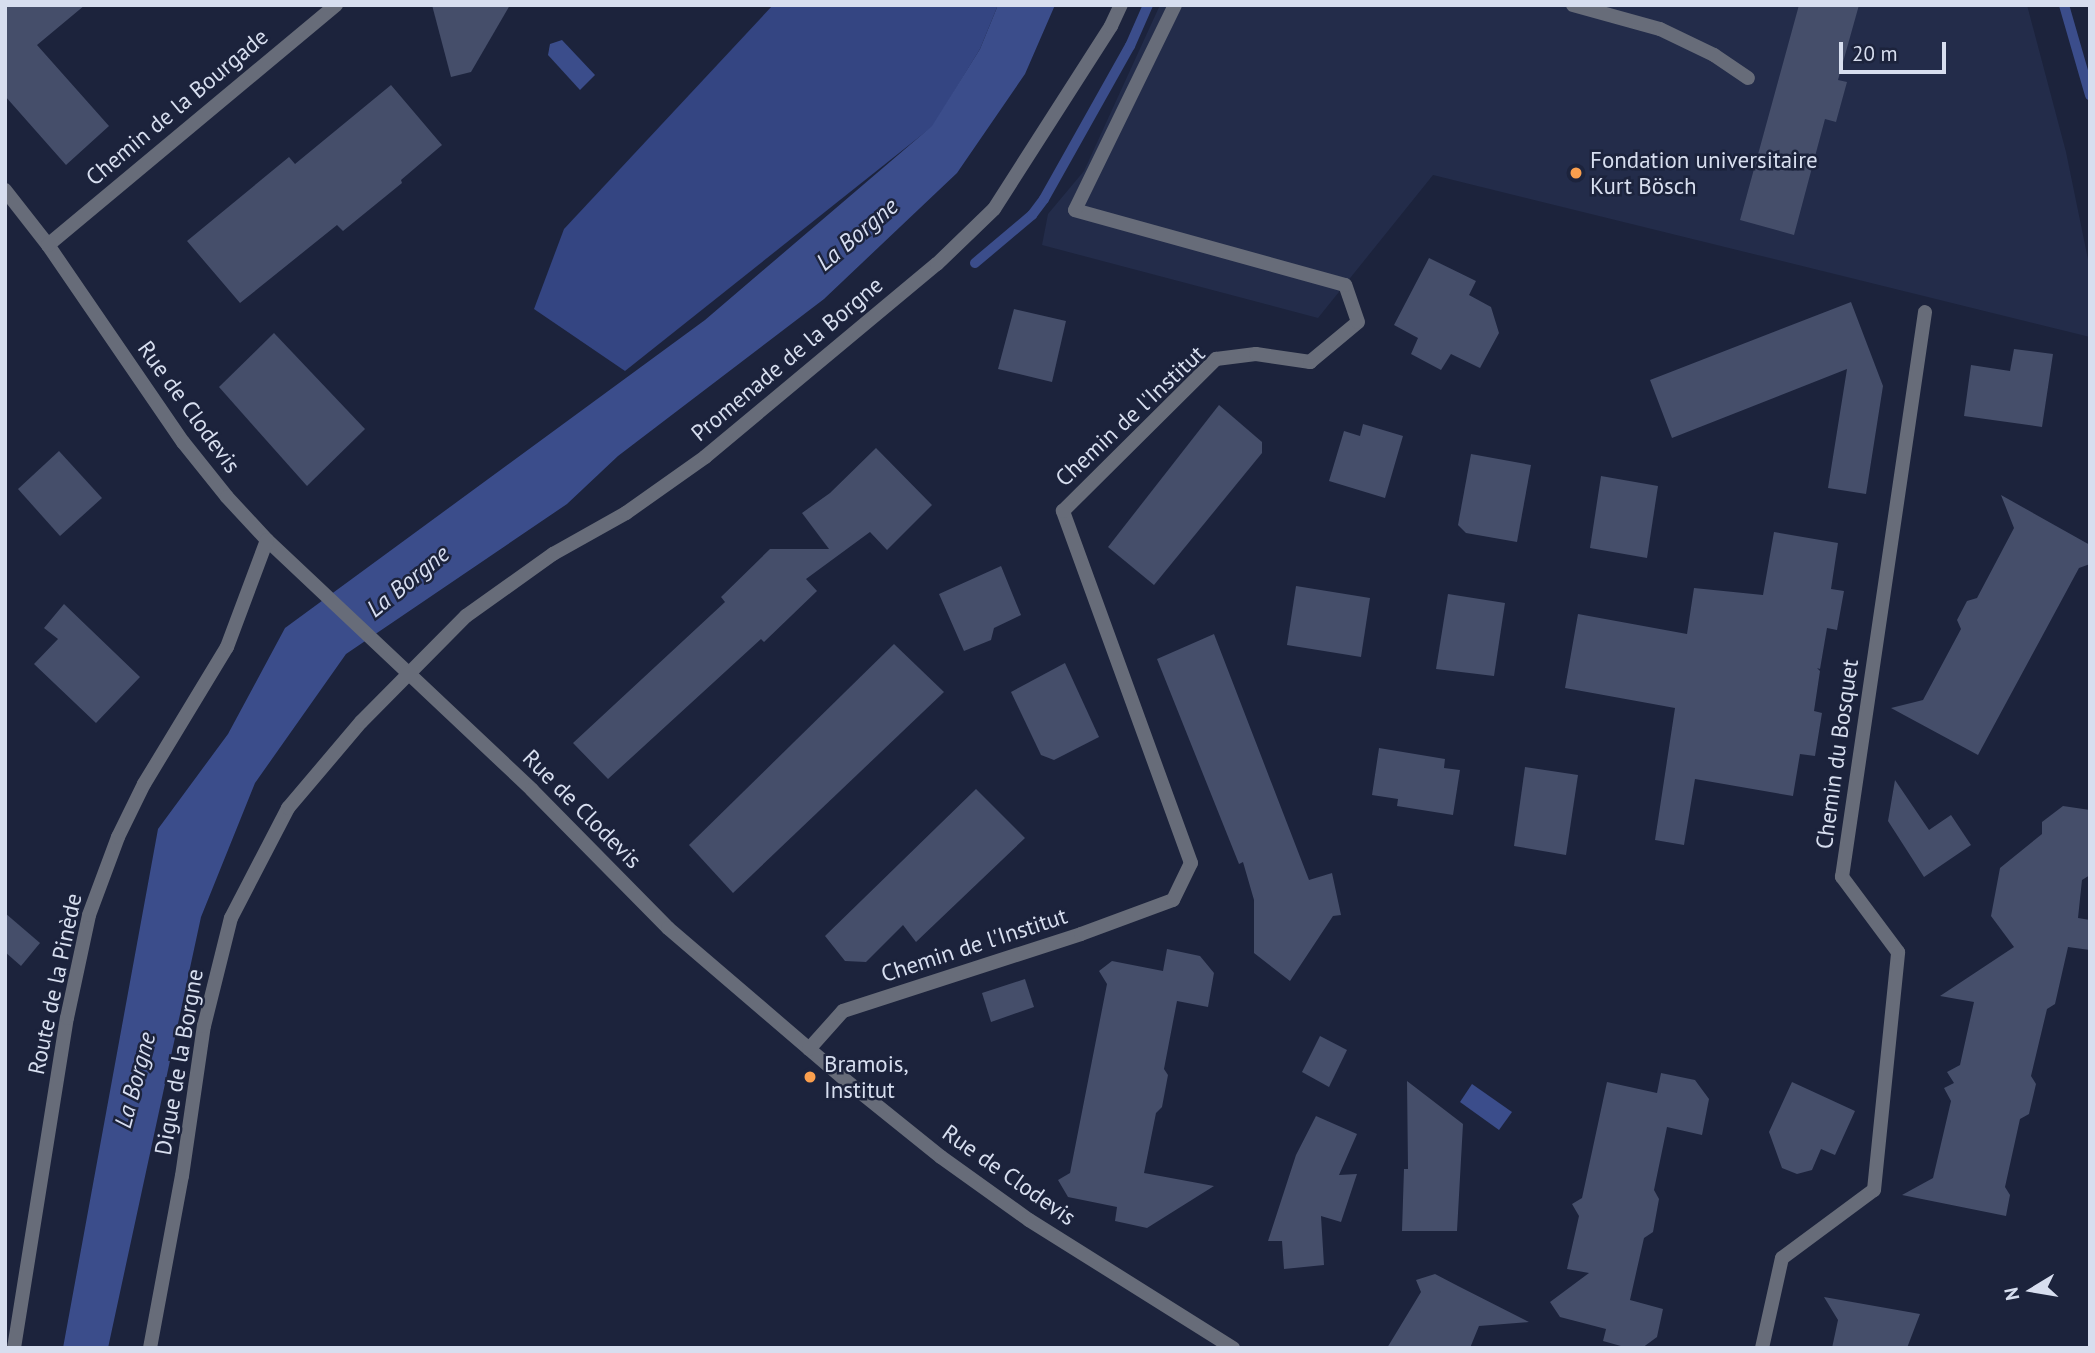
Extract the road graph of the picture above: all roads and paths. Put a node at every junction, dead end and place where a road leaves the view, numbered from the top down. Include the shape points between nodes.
1 (336, 5) edge
2 (1121, 5) edge
3 (1175, 5) edge
4 (1573, 5) edge
5 (1748, 78) dead end
6 (7, 197) edge
7 (48, 245) junction
8 (1925, 312) dead end
9 (267, 540) junction
10 (403, 670) junction
11 (809, 1049) junction
12 (13, 1348) edge
13 (150, 1348) edge
14 (1233, 1348) edge
15 (1762, 1348) edge

1 - 7 street, Chemin de la Bourgade
2 - 10 street, Promenade de la Borgne via 994,209 937,264 705,457 466,615
3 - 11 street, Chemin de l'Institut via 1075,210 1345,285 1358,322 1310,362 1256,354 1216,359 1063,511 1191,863 1173,900 843,1011
4 - 5 street via 1660,29 1714,55
6 - 7 street, Rue de Clodevis
7 - 9 street, Rue de Clodevis via 183,442
8 - 15 street, Chemin du Bosquet via 1842,877 1898,952 1874,1190 1782,1258
9 - 10 street, Rue de Clodevis
9 - 12 street, Route de la Pinède via 227,647 144,784 117,837 89,915 67,1018
10 - 11 street, Rue de Clodevis via 532,790 668,928
10 - 13 street, Digue de la Borgne via 288,808 231,918 204,1026
11 - 14 street, Rue de Clodevis via 941,1157 1030,1220

